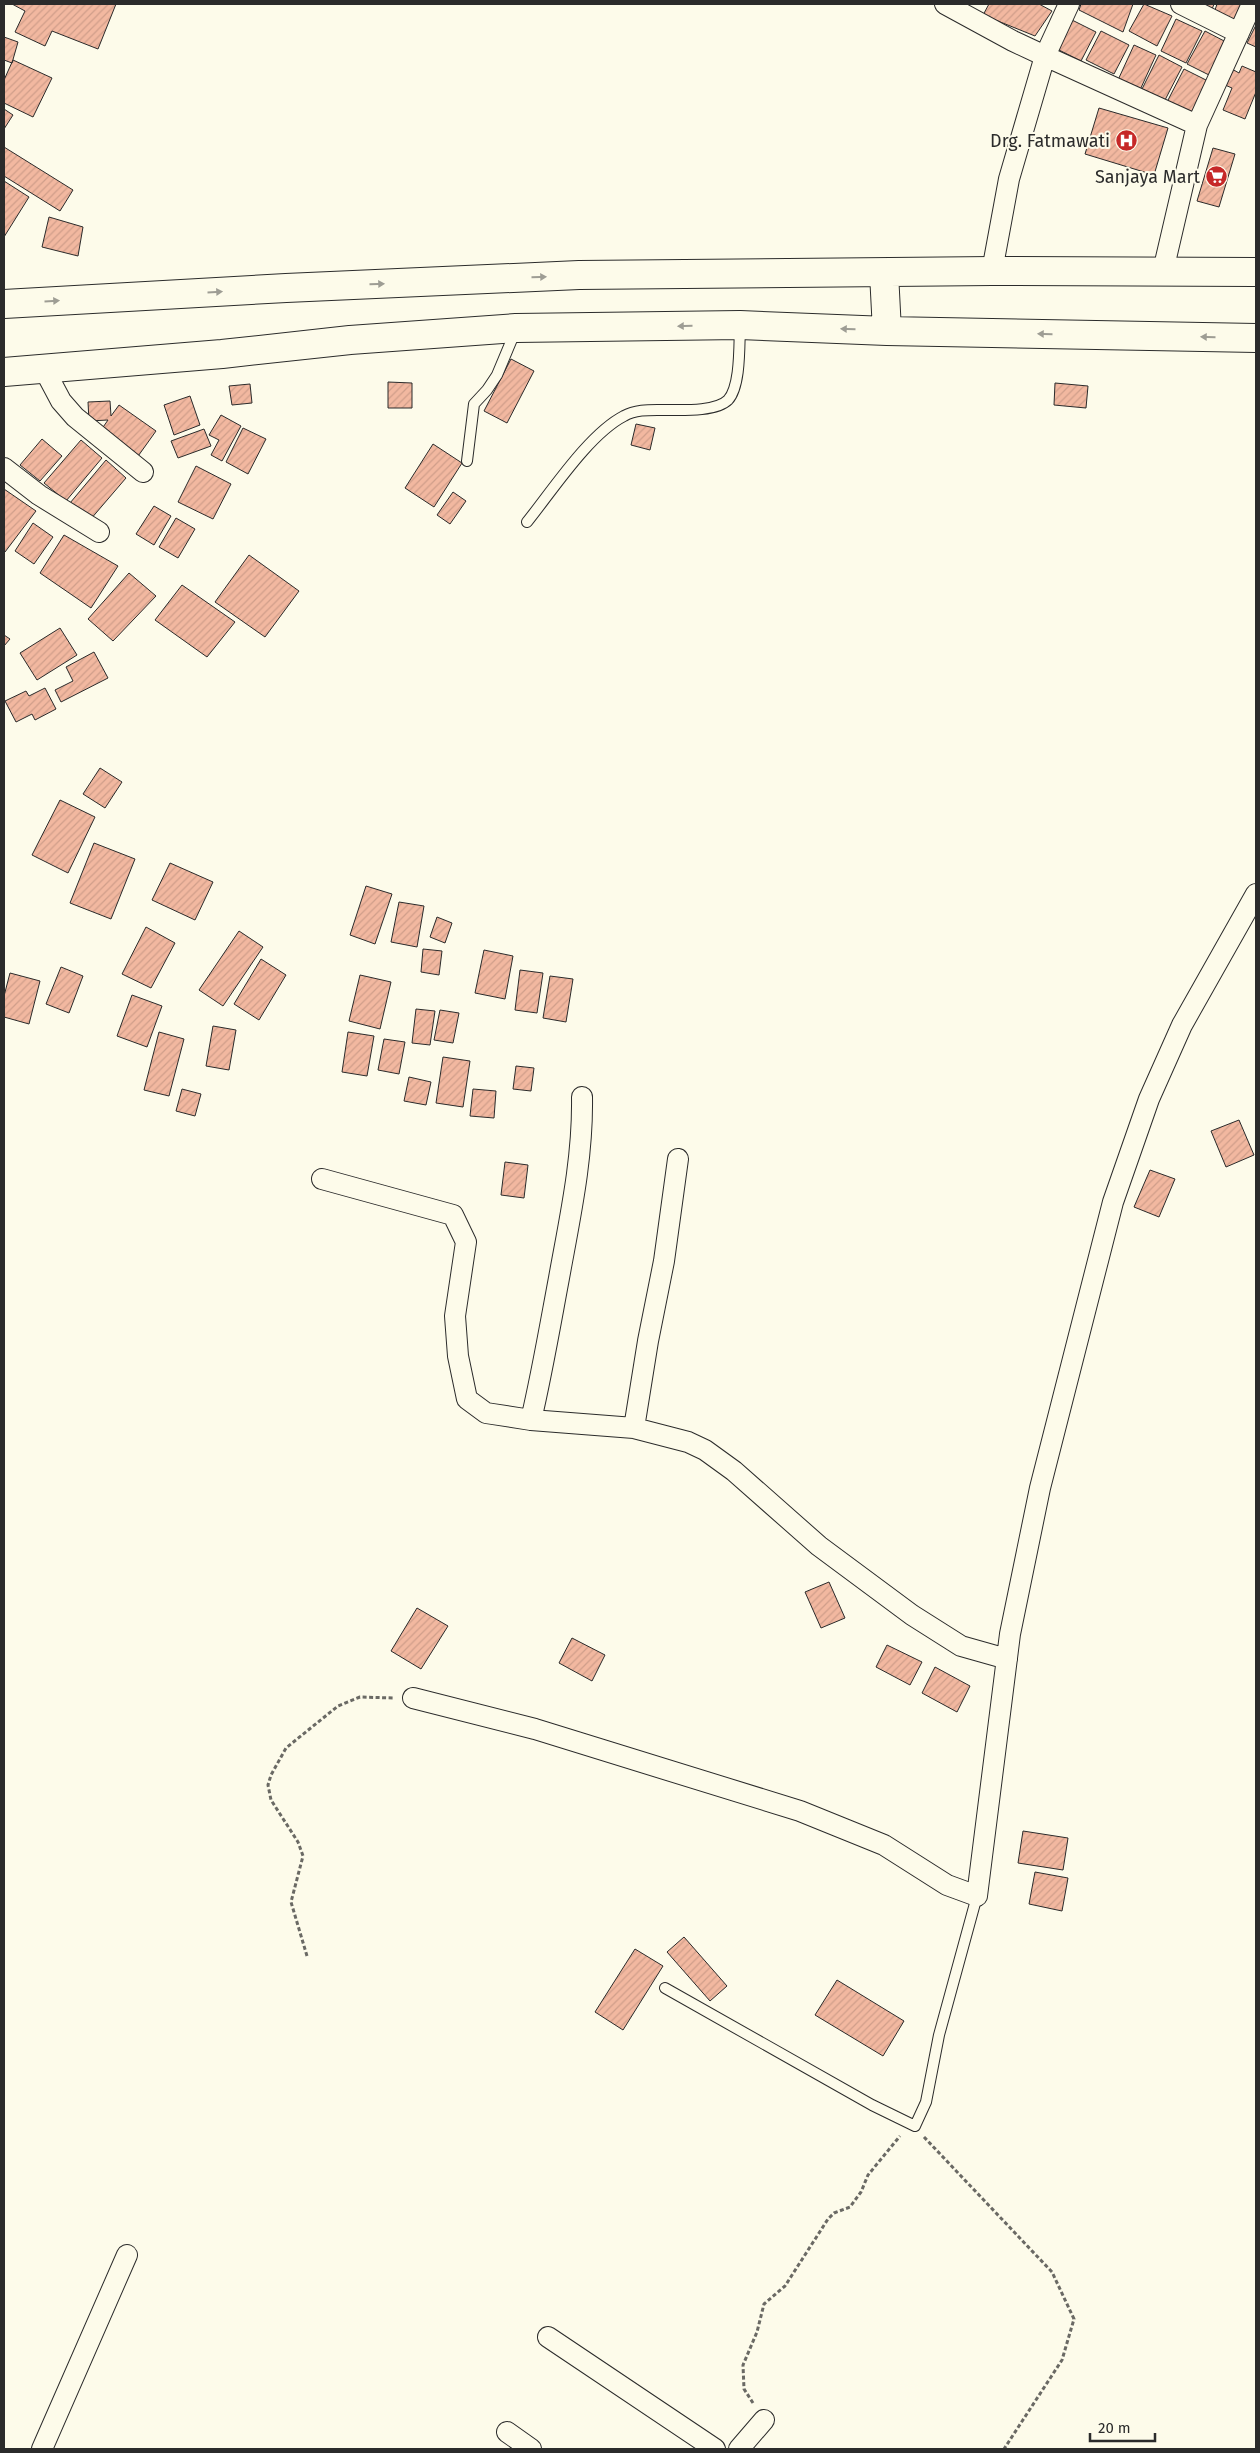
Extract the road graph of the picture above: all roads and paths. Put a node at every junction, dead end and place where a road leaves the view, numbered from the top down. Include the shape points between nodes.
1 (945, 4) edge
2 (1069, 4) edge
3 (1181, 4) edge
4 (1252, 4) edge
5 (1239, 33) junction
6 (1045, 56) junction
7 (1198, 125) junction
8 (1163, 271) junction
9 (992, 272) junction
10 (1256, 272) edge
11 (884, 273) junction
12 (4, 303) edge
13 (740, 325) junction
14 (516, 328) junction
15 (886, 331) junction
16 (1256, 338) edge
17 (44, 368) junction
18 (4, 372) edge
19 (467, 461) dead end
20 (4, 468) edge
21 (143, 472) dead end
22 (527, 522) dead end
23 (99, 532) dead end
24 (1256, 894) edge
25 (582, 1097) dead end
26 (678, 1158) dead end
27 (322, 1179) dead end
28 (531, 1420) junction
29 (634, 1428) junction
30 (1006, 1659) junction
31 (413, 1698) joint
32 (977, 1896) junction
33 (307, 1956) dead end
34 (665, 1988) dead end
35 (914, 2126) junction
36 (127, 2256) dead end
37 (548, 2337) dead end
38 (764, 2420) joint
39 (507, 2432) dead end
40 (42, 2449) edge
41 (531, 2449) edge
42 (715, 2449) edge
43 (739, 2449) edge
44 (1004, 2449) edge

1 - 6 street
2 - 6 street
3 - 5 street
4 - 5 street
5 - 7 street
6 - 7 street
6 - 9 street via 1009,179
7 - 8 street
8 - 9 highway
8 - 10 highway
9 - 11 highway
12 -> 11 highway via 579,275
11 - 15 highway
13 -> 14 highway
15 -> 13 highway
13 - 22 lane via 738,367 728,400 715,407 644,410 626,415 599,434
14 - 17 highway
14 - 19 lane via 497,375 474,404
16 -> 15 highway
17 - 18 highway
17 - 21 street via 61,401 75,417
20 - 23 street via 39,495
24 - 30 street via 1182,1025 1149,1099 1122,1172 1040,1488
25 - 28 street via 580,1164 543,1372
26 - 29 street via 664,1261
27 - 28 street via 453,1215 466,1242 455,1316 458,1356 467,1399 486,1413
28 - 29 street
29 - 30 street via 688,1442 705,1450 734,1471 819,1546 912,1615 961,1646
30 - 32 street
31 - 32 street via 526,1726 800,1811 884,1846 947,1885
31 - 33 path via 352,1698 286,1748 270,1775 271,1800 304,1856 291,1902
32 - 35 lane via 939,2035 926,2102
34 - 35 lane
35 - 38 path via 896,2138 868,2175 850,2207 828,2219 786,2286 764,2304 757,2332 742,2365 744,2389
35 - 44 path via 1052,2272 1074,2319 1062,2360
36 - 40 street
37 - 42 street
38 - 43 street
39 - 41 street

